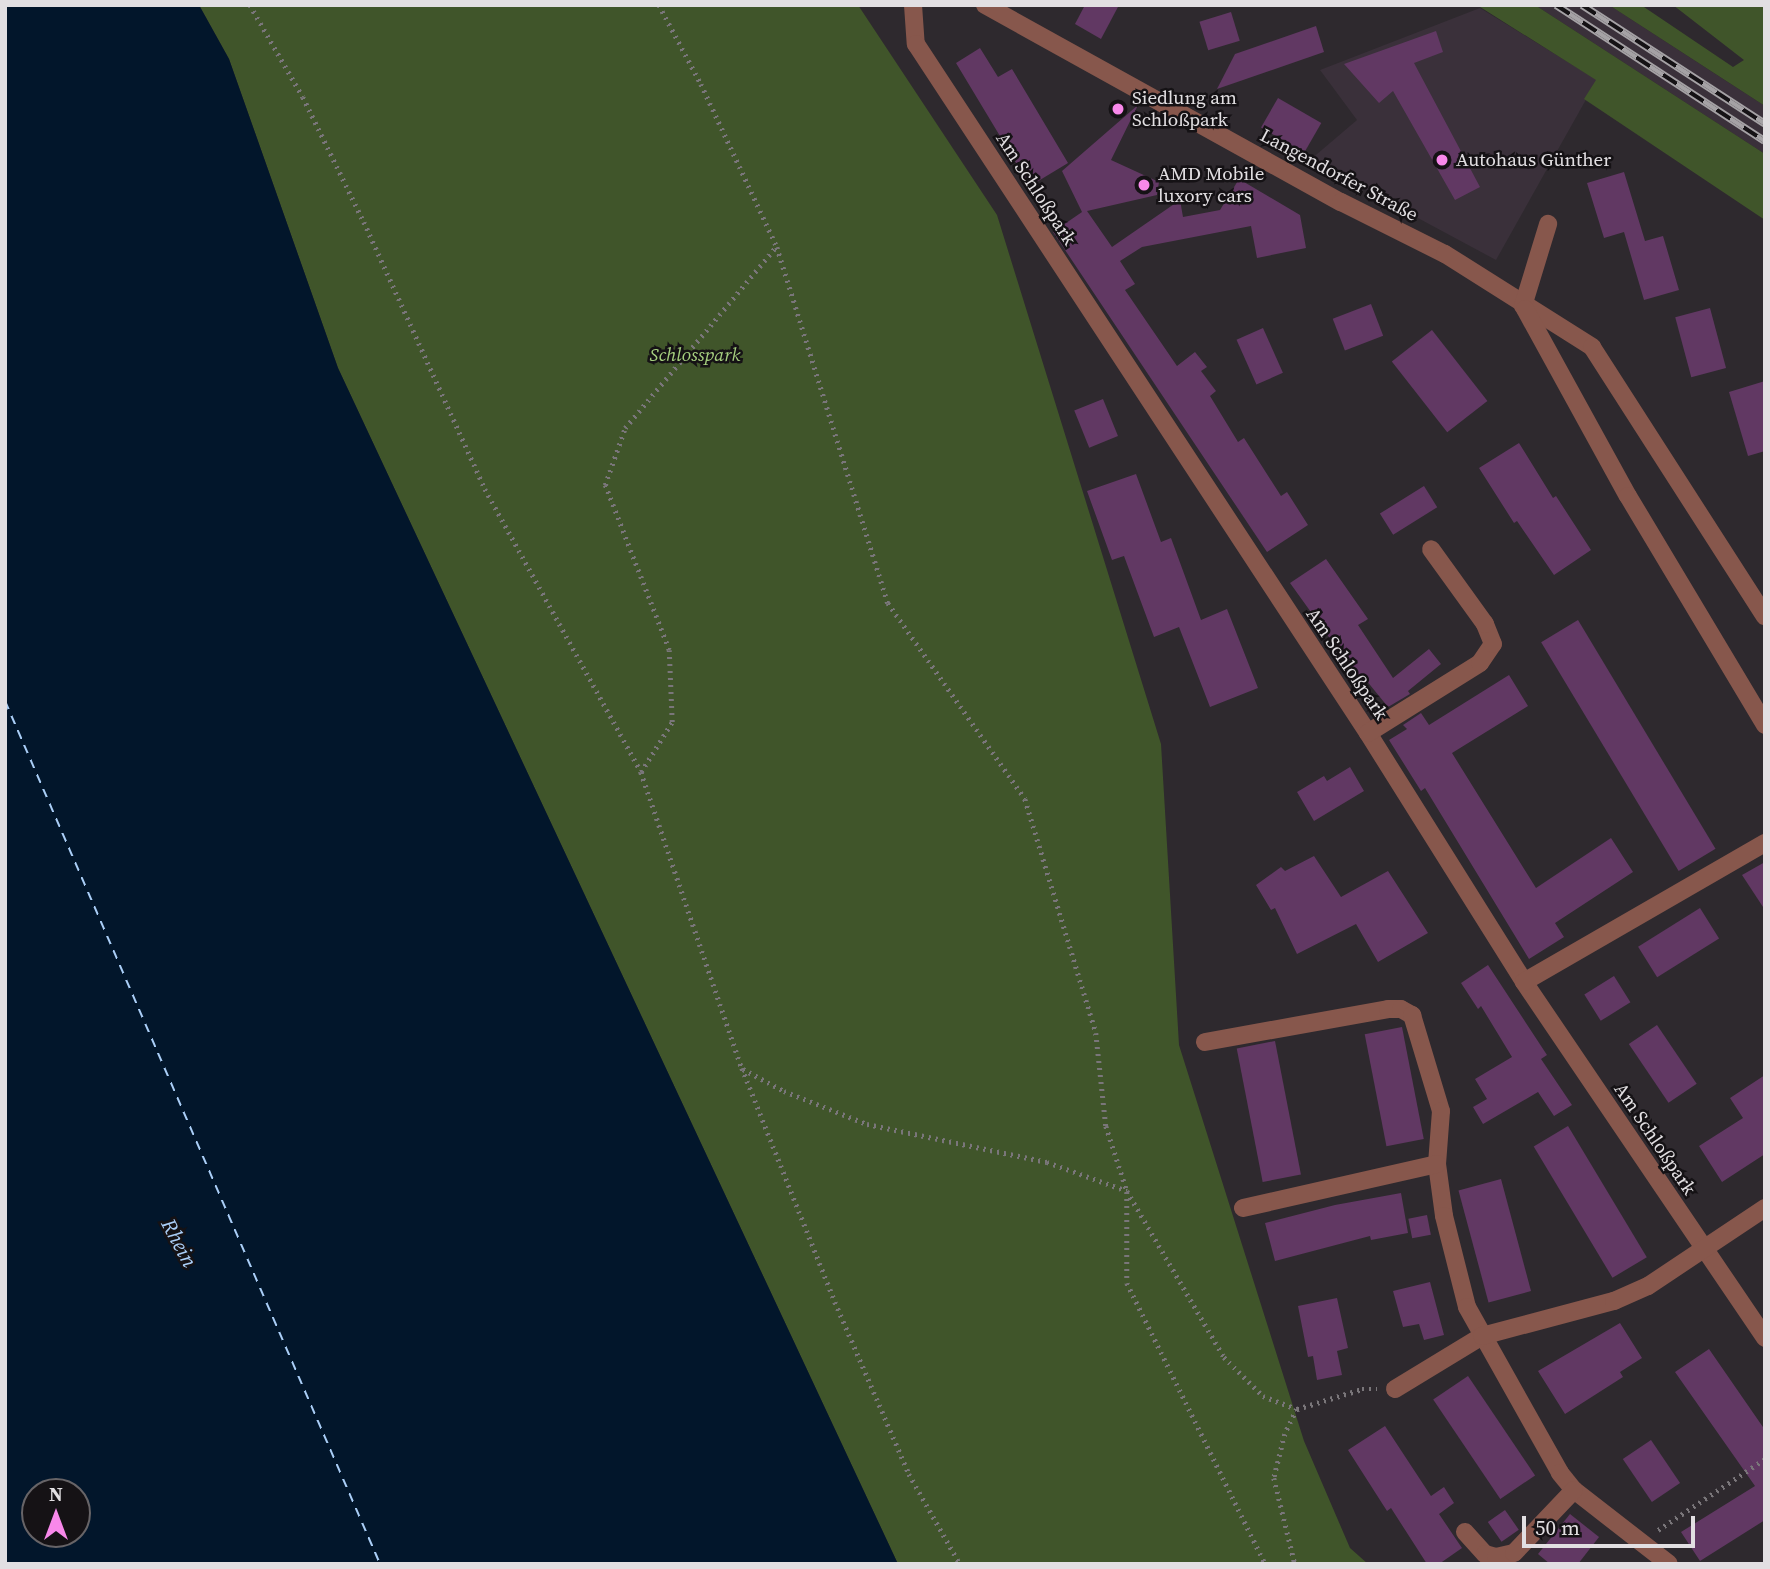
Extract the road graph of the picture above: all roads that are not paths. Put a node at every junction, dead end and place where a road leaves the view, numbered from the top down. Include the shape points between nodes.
1 (913, 5) edge
2 (985, 5) edge
3 (1548, 224) dead end
4 (1523, 306) junction
5 (1431, 549) dead end
6 (1765, 616) edge
7 (1765, 724) edge
8 (1368, 733) junction
9 (1765, 843) edge
10 (1524, 982) junction
11 (1205, 1042) dead end
12 (1437, 1164) junction
13 (1243, 1208) dead end
14 (1765, 1208) edge
15 (1704, 1248) junction
16 (1482, 1336) junction
17 (1765, 1338) edge
18 (1395, 1389) road end
19 (1574, 1490) junction
20 (1465, 1532) dead end
21 (1669, 1564) edge

1 - 8 street, Am Schloßpark via 916,44
2 - 4 street, Langendorfer Straße via 1341,202 1445,254
3 - 4 street
4 - 6 street, Langendorfer Straße via 1592,348
4 - 7 street, Langendorfer Straße via 1628,496
5 - 8 street via 1485,624 1493,644 1480,663
8 - 10 street, Am Schloßpark
9 - 10 street
10 - 15 street, Am Schloßpark
11 - 12 street via 1401,1009 1412,1015 1441,1111
12 - 13 street
12 - 16 street via 1456,1270
14 - 15 street
15 - 16 street via 1648,1286 1614,1301
15 - 17 street, Am Schloßpark
16 - 18 street
16 - 19 street
19 - 20 street via 1514,1553 1485,1554
19 - 21 street

